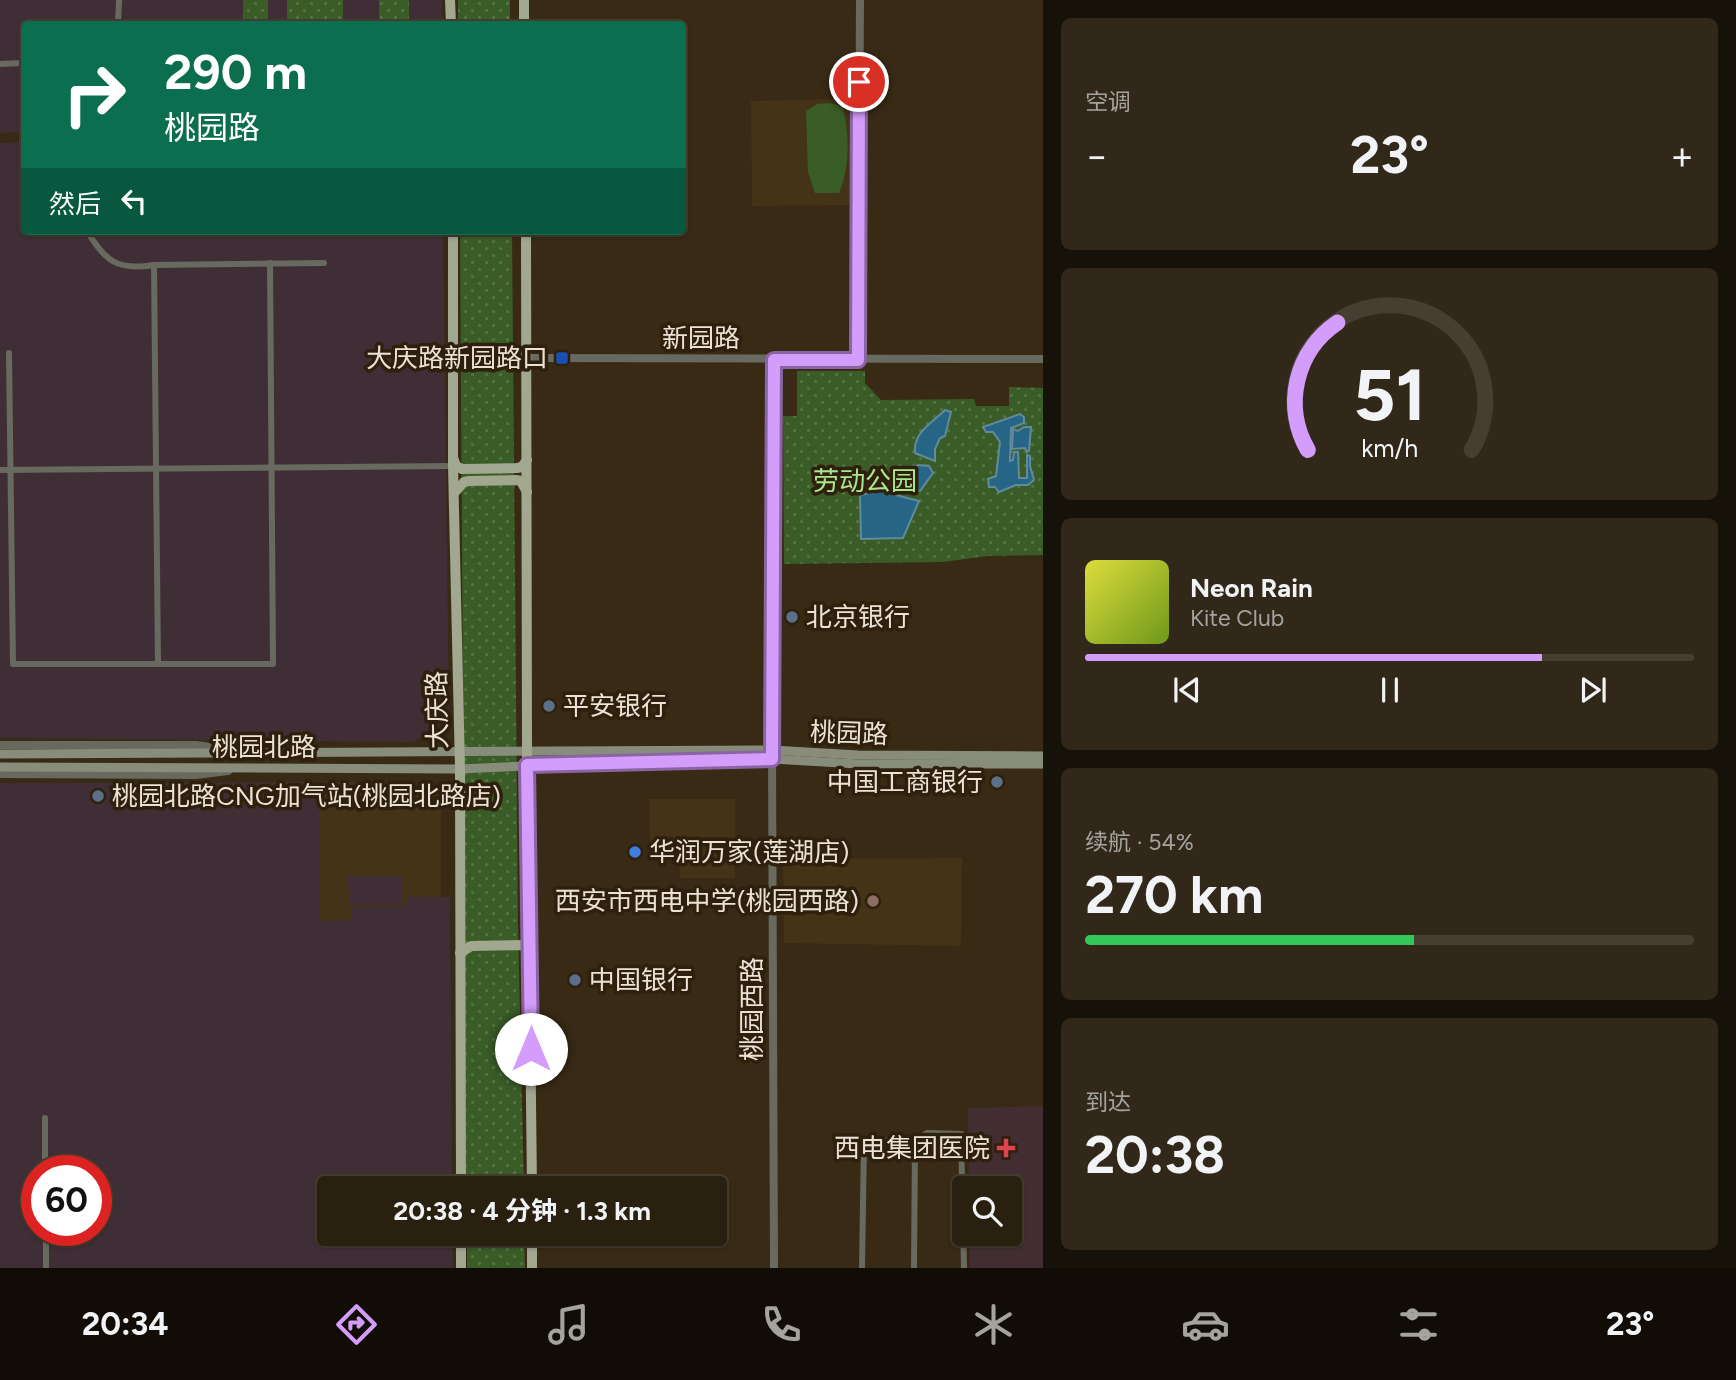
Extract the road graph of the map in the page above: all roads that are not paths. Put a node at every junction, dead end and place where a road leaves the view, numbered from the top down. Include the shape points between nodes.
1 (119, 0) edge
2 (450, 0) edge
3 (860, 0) edge
4 (523, 1) edge
5 (118, 21) edge
6 (451, 21) edge
7 (524, 21) edge
8 (21, 63) edge
9 (0, 64) edge
10 (89, 235) edge
11 (453, 235) edge
12 (526, 235) edge
13 (270, 262) junction
14 (324, 263) dead end
15 (154, 265) junction
16 (9, 353) dead end
17 (527, 358) junction
18 (1043, 359) edge
19 (774, 360) junction
20 (858, 360) junction
21 (527, 460) junction
22 (453, 463) junction
23 (271, 467) junction
24 (156, 468) junction
25 (0, 470) edge
26 (10, 470) junction
27 (527, 492) junction
28 (454, 494) junction
29 (158, 664) junction
30 (0, 745) edge
31 (458, 753) junction
32 (527, 753) junction
33 (0, 754) edge
34 (261, 754) junction
35 (772, 755) junction
36 (1043, 756) edge
37 (1043, 764) edge
38 (527, 765) junction
39 (0, 767) edge
40 (251, 768) junction
41 (460, 769) junction
42 (0, 774) edge
43 (460, 936) junction
44 (530, 936) junction
45 (530, 950) junction
46 (460, 953) junction
47 (45, 1118) dead end
48 (915, 1141) junction
49 (45, 1155) edge
50 (461, 1176) edge
51 (532, 1176) edge
52 (46, 1246) edge
53 (461, 1246) edge
54 (532, 1246) edge
55 (46, 1268) edge
56 (461, 1268) edge
57 (532, 1268) edge
58 (774, 1268) edge
59 (862, 1268) edge
60 (914, 1268) edge
61 (964, 1268) edge

1 - 5 street
2 - 6 main road
3 - 20 street
4 - 7 main road
8 - 9 street
10 - 15 street via 114,263
11 - 22 main road, 大庆路
12 - 17 main road
13 - 14 street
13 - 15 street
13 - 23 street
15 - 24 street
16 - 26 street
17 - 19 street, 新园路
17 - 21 main road
18 - 20 street, 新园路
19 - 20 street, 新园路
19 - 35 street, 桃园西路
21 - 22 main road via 517,468 461,469
21 - 27 main road
22 - 23 street
22 - 28 main road, 大庆路
23 - 24 street
23 - 29 street via 273,664
24 - 26 street
24 - 29 street
25 - 26 street
26 - 29 street via 13,664
27 - 28 main road via 521,481 505,480 464,482
27 - 32 main road
28 - 31 main road, 大庆路
30 - 34 street via 196,745
31 - 32 main road, 桃园北路
31 - 34 main road, 桃园北路
31 - 41 main road, 大庆路
32 - 35 main road, 桃园路
32 - 38 main road
33 - 34 main road, 桃园北路
35 - 36 main road, 桃园路
35 - 37 main road, 桃园路 via 858,764
35 - 38 main road, 桃园路
35 - 58 street, 桃园西路
38 - 41 main road, 桃园北路
38 - 44 main road
39 - 40 main road, 桃园北路
40 - 41 main road, 桃园北路
40 - 42 street via 196,775
41 - 43 main road, 大庆路
43 - 44 main road via 470,942 525,941
43 - 46 main road, 大庆路
44 - 45 main road
45 - 46 main road via 525,945 471,946
45 - 51 main road
46 - 50 main road, 大庆路
47 - 49 street
48 - 59 street via 864,1140
48 - 60 street
48 - 61 street via 927,1133 961,1134
52 - 55 street
53 - 56 main road
54 - 57 main road

